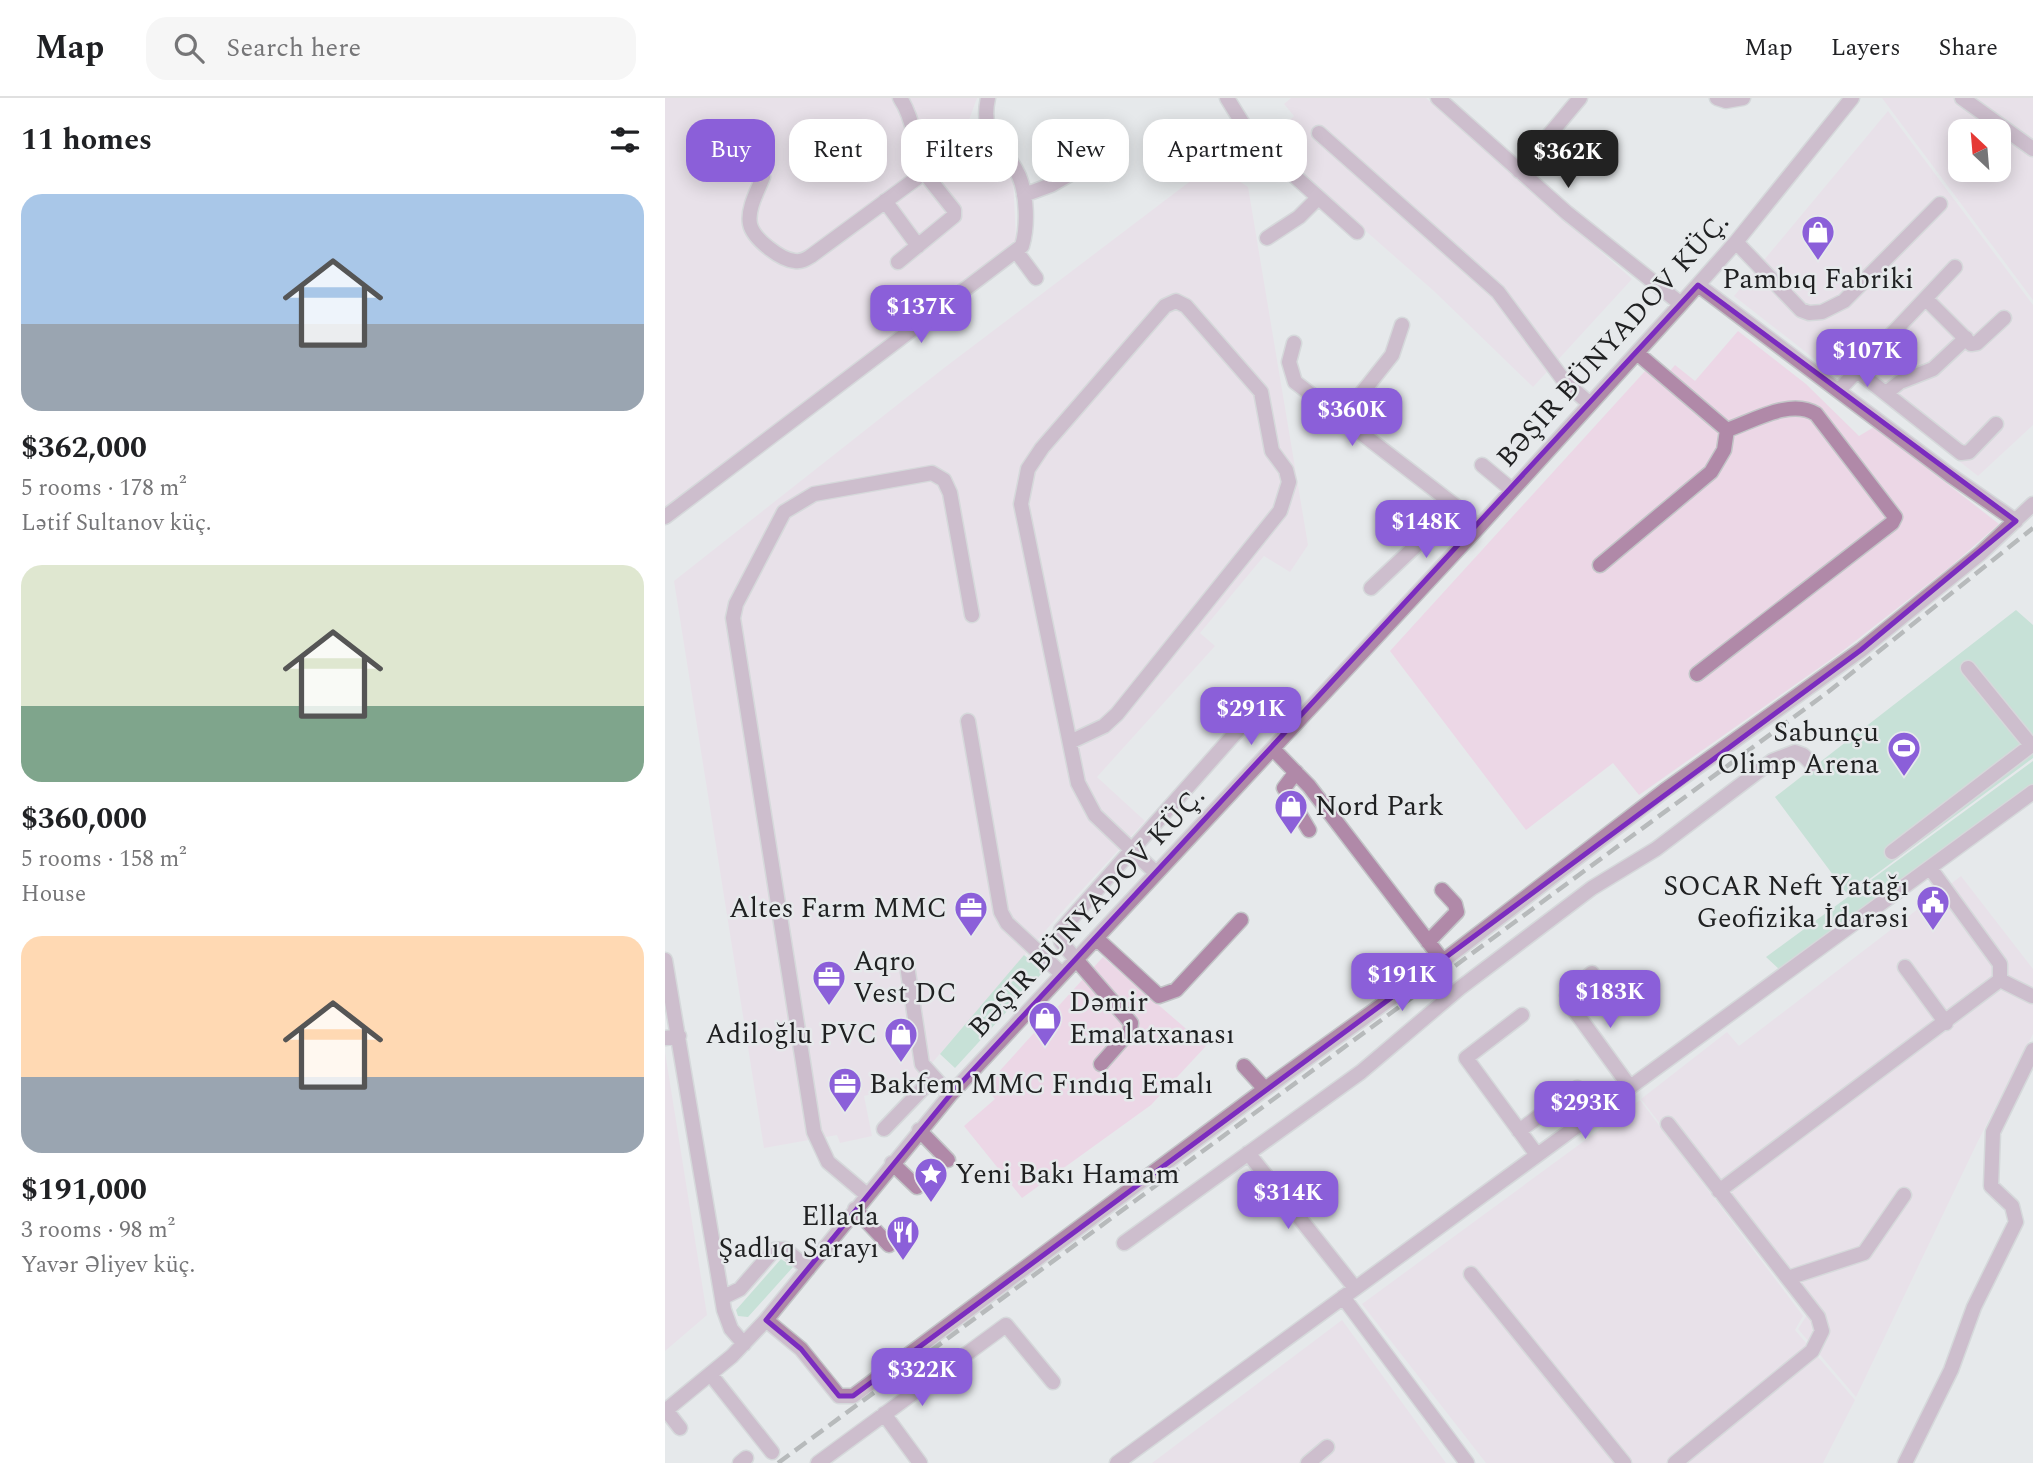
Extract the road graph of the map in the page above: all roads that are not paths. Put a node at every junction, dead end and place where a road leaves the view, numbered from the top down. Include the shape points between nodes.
1 (900, 98) edge
2 (988, 98) edge
3 (1224, 98) edge
4 (1438, 98) edge
5 (1580, 98) edge
6 (1717, 98) edge
7 (1743, 98) edge
8 (1852, 98) edge
9 (1962, 98) edge
10 (911, 119) edge
11 (1319, 133) dead end
12 (2033, 149) edge
13 (1519, 171) junction
14 (761, 182) edge
15 (910, 182) edge
16 (932, 182) edge
17 (1058, 182) edge
18 (1024, 195) junction
19 (1318, 198) junction
20 (885, 201) junction
21 (1940, 204) dead end
22 (1357, 232) dead end
23 (1268, 237) dead end
24 (1736, 243) junction
25 (918, 246) junction
26 (1016, 251) junction
27 (898, 262) dead end
28 (1955, 267) dead end
29 (1036, 278) dead end
30 (1698, 285) junction
31 (1926, 299) junction
32 (1681, 304) junction
33 (2004, 318) dead end
34 (1402, 325) dead end
35 (1966, 338) junction
36 (1294, 343) dead end
37 (1637, 353) junction
38 (1856, 370) junction
39 (1839, 390) junction
40 (1886, 393) junction
41 (1590, 404) junction
42 (1342, 418) junction
43 (1996, 424) dead end
44 (1727, 430) junction
45 (1482, 465) dead end
46 (1513, 490) junction
47 (2033, 504) edge
48 (1457, 507) junction
49 (665, 517) edge
50 (2016, 521) junction
51 (1478, 528) junction
52 (1600, 565) dead end
53 (1371, 588) dead end
54 (972, 615) dead end
55 (1968, 668) dead end
56 (1697, 674) dead end
57 (968, 721) dead end
58 (1290, 730) junction
59 (1070, 742) junction
60 (2032, 744) edge
61 (1273, 749) junction
62 (1812, 764) dead end
63 (1296, 772) junction
64 (2033, 792) edge
65 (1309, 830) dead end
66 (1130, 848) junction
67 (1892, 852) dead end
68 (1930, 868) junction
69 (1156, 873) junction
70 (1442, 890) dead end
71 (1241, 920) dead end
72 (1096, 938) junction
73 (1428, 942) junction
74 (1077, 958) junction
75 (665, 960) edge
76 (1443, 961) junction
77 (1905, 967) dead end
78 (908, 972) dead end
79 (1592, 973) dead end
80 (1062, 974) junction
81 (2000, 981) junction
82 (2032, 996) edge
83 (669, 1011) edge
84 (1522, 1015) dead end
85 (1946, 1023) junction
86 (672, 1037) edge
87 (2033, 1050) edge
88 (1101, 1064) dead end
89 (1244, 1066) dead end
90 (933, 1077) junction
91 (1630, 1087) junction
92 (1577, 1088) dead end
93 (1265, 1089) junction
94 (950, 1095) junction
95 (1668, 1124) dead end
96 (884, 1129) dead end
97 (919, 1130) junction
98 (1519, 1131) junction
99 (1248, 1153) junction
100 (1537, 1155) junction
101 (949, 1160) dead end
102 (892, 1163) junction
103 (916, 1187) dead end
104 (1719, 1191) junction
105 (867, 1195) junction
106 (1904, 1195) dead end
107 (855, 1209) junction
108 (1124, 1243) dead end
109 (889, 1245) dead end
110 (808, 1269) junction
111 (1471, 1274) dead end
112 (1788, 1278) junction
113 (1349, 1293) junction
114 (722, 1298) junction
115 (766, 1320) junction
116 (744, 1344) junction
117 (711, 1375) junction
118 (1053, 1382) dead end
119 (666, 1411) edge
120 (884, 1414) junction
121 (680, 1428) dead end
122 (1327, 1447) dead end
123 (772, 1452) dead end
124 (818, 1463) edge
125 (920, 1463) edge
126 (1117, 1463) edge
127 (1308, 1463) edge
128 (1467, 1463) edge
129 (1624, 1463) edge
130 (1675, 1463) edge
131 (1905, 1463) edge

1 - 10 street
2 - 18 street via 986,124 1018,174
3 - 19 street via 1251,137
4 - 13 street
5 - 13 street
6 - 7 street
8 - 24 street, BƏŞIR BÜNYADOV KÜÇ.
9 - 12 street
11 - 41 street via 1497,292 1565,382
13 - 32 street
14 - 20 street via 749,223 754,234 784,258 795,261 811,256
15 - 20 street
16 - 25 street via 954,210 951,220
17 - 18 street
18 - 26 street via 1024,237
19 - 22 street
19 - 23 street
20 - 25 street
21 - 24 street via 1844,301 1822,312 1801,310
24 - 30 street, BƏŞIR BÜNYADOV KÜÇ.
25 - 27 street
26 - 29 street
26 - 49 street
28 - 31 street
30 - 32 street, BƏŞIR BÜNYADOV KÜÇ.
30 - 39 street
31 - 35 street
31 - 38 street
32 - 37 street, BƏŞIR BÜNYADOV KÜÇ.
33 - 35 street via 1974,344
34 - 42 street via 1392,355
35 - 40 street via 1933,369
36 - 42 street via 1289,362 1295,382
37 - 41 street, BƏŞIR BÜNYADOV KÜÇ.
37 - 44 street
38 - 39 street
38 - 40 street
39 - 50 street
40 - 43 street via 1961,453 1969,452
41 - 46 street, BƏŞIR BÜNYADOV KÜÇ.
42 - 48 street
44 - 52 street via 1724,450 1711,472
44 - 56 street via 1792,408 1808,409 1895,517
45 - 46 street
46 - 51 street, BƏŞIR BÜNYADOV KÜÇ.
47 - 50 street
48 - 51 street
48 - 53 street
50 - 76 street via 1861,650 1664,791
51 - 58 street, BƏŞIR BÜNYADOV KÜÇ.
54 - 105 street via 950,493 944,480 932,473 799,500 784,512 733,618 814,1132 828,1162
55 - 60 street
57 - 80 street via 1002,912 1007,923
58 - 61 street, BƏŞIR BÜNYADOV KÜÇ.
58 - 66 street via 1257,709
59 - 59 street via 1021,504 1022,486 1042,448 1165,306 1176,301 1186,306 1261,391 1272,451 1286,470 1288,492 1280,511 1117,714 1104,726
59 - 66 street via 1084,798
60 - 67 street
61 - 63 street
61 - 69 street, BƏŞIR BÜNYADOV KÜÇ.
62 - 99 street via 1795,752 1772,761 1656,849 1592,888 1460,988 1361,1072
63 - 65 street via 1284,788
63 - 73 street
64 - 68 street
66 - 69 street
66 - 74 street via 1061,930 1061,942
68 - 81 street via 2000,964
68 - 91 street
69 - 72 street, BƏŞIR BÜNYADOV KÜÇ.
70 - 73 street via 1457,912
71 - 72 street via 1176,990 1165,996 1159,996
72 - 74 street, BƏŞIR BÜNYADOV KÜÇ.
73 - 76 street
74 - 80 street, BƏŞIR BÜNYADOV KÜÇ.
74 - 88 street via 1131,1023 1130,1031
75 - 83 street
76 - 93 street
77 - 85 street
78 - 90 street via 920,1056
79 - 91 street via 1572,988 1567,995 1569,1003
80 - 94 street, BƏŞIR BÜNYADOV KÜÇ.
81 - 82 street
81 - 85 street
83 - 86 street
84 - 98 street via 1466,1058
85 - 104 street
86 - 114 street
87 - 131 street via 1990,1139 1991,1186 2012,1206 2017,1222
89 - 93 street
90 - 94 street
90 - 96 street
91 - 100 street
92 - 98 street
93 - 115 street via 853,1396 839,1396 801,1349
94 - 97 street, BƏŞIR BÜNYADOV KÜÇ.
95 - 104 street
97 - 101 street
97 - 102 street, BƏŞIR BÜNYADOV KÜÇ.
98 - 100 street
99 - 108 street
99 - 113 street
100 - 113 street
102 - 103 street
102 - 105 street, BƏŞIR BÜNYADOV KÜÇ.
104 - 112 street
105 - 107 street, BƏŞIR BÜNYADOV KÜÇ.
106 - 112 street via 1864,1253
107 - 109 street
107 - 110 street, BƏŞIR BÜNYADOV KÜÇ.
110 - 114 street via 785,1249 774,1250 740,1289
110 - 115 street, BƏŞIR BÜNYADOV KÜÇ.
111 - 129 street
112 - 130 street via 1818,1317 1821,1340
113 - 126 street
113 - 128 street
114 - 116 street via 727,1321
115 - 116 street, BƏŞIR BÜNYADOV KÜÇ.
116 - 117 street, BƏŞIR BÜNYADOV KÜÇ.
117 - 119 street, BƏŞIR BÜNYADOV KÜÇ.
117 - 123 street
118 - 120 street via 1006,1325
119 - 121 street
120 - 124 street
120 - 125 street
122 - 127 street

